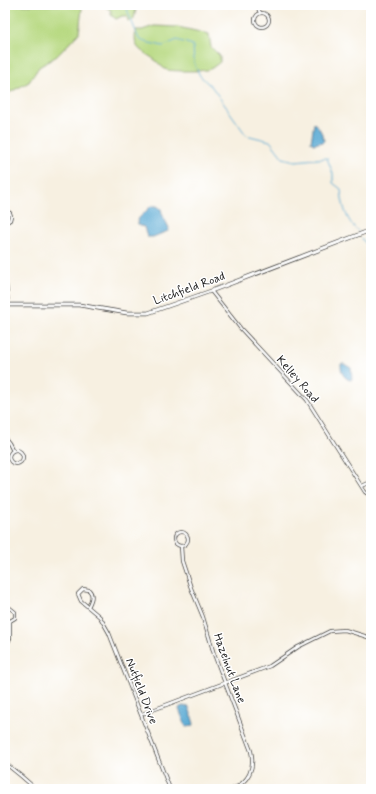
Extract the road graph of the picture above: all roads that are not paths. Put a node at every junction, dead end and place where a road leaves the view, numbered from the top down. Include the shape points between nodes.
1 (257, 5) edge
2 (260, 13) junction
3 (5, 210) edge
4 (5, 223) edge
5 (371, 230) edge
6 (5, 274) edge
7 (211, 292) junction
8 (7, 305) edge
9 (5, 438) edge
10 (13, 451) junction
11 (371, 482) edge
12 (362, 486) junction
13 (371, 496) edge
14 (181, 546) junction
15 (88, 607) junction
16 (5, 609) edge
17 (5, 620) edge
18 (10, 621) junction
19 (371, 638) edge
20 (5, 648) edge
21 (226, 683) junction
22 (142, 714) junction
23 (371, 716) edge
24 (371, 736) edge
25 (5, 763) edge
26 (36, 789) edge
27 (170, 789) edge
28 (232, 789) edge

1 - 2 street
2 - 2 street via 255,21 258,26 264,26 268,22 268,17
3 - 4 street via 11,216
5 - 7 street, Litchfield Road
6 - 8 street
7 - 8 street, Litchfield Road via 141,314 79,305
7 - 12 street, Kelley Road via 241,329 308,400
9 - 10 street
10 - 10 street via 17,450 22,454 22,460 18,463 10,460
11 - 12 street
12 - 13 street, Kelley Road
14 - 14 street, Hazelnut Lane via 188,539 185,533 180,532 174,540
14 - 21 street, Hazelnut Lane via 181,557 186,573
15 - 15 street, Nutfield Drive via 78,597 83,589 92,593
15 - 22 street, Nutfield Drive via 98,614 107,627
16 - 18 street via 10,608 15,612 14,619
17 - 18 street
18 - 20 street via 10,638
19 - 21 street via 345,630 330,631 298,647 270,666
21 - 22 street
21 - 28 street, Hazelnut Lane via 253,764 246,781
22 - 27 street, Nutfield Drive
23 - 24 street
25 - 26 street

